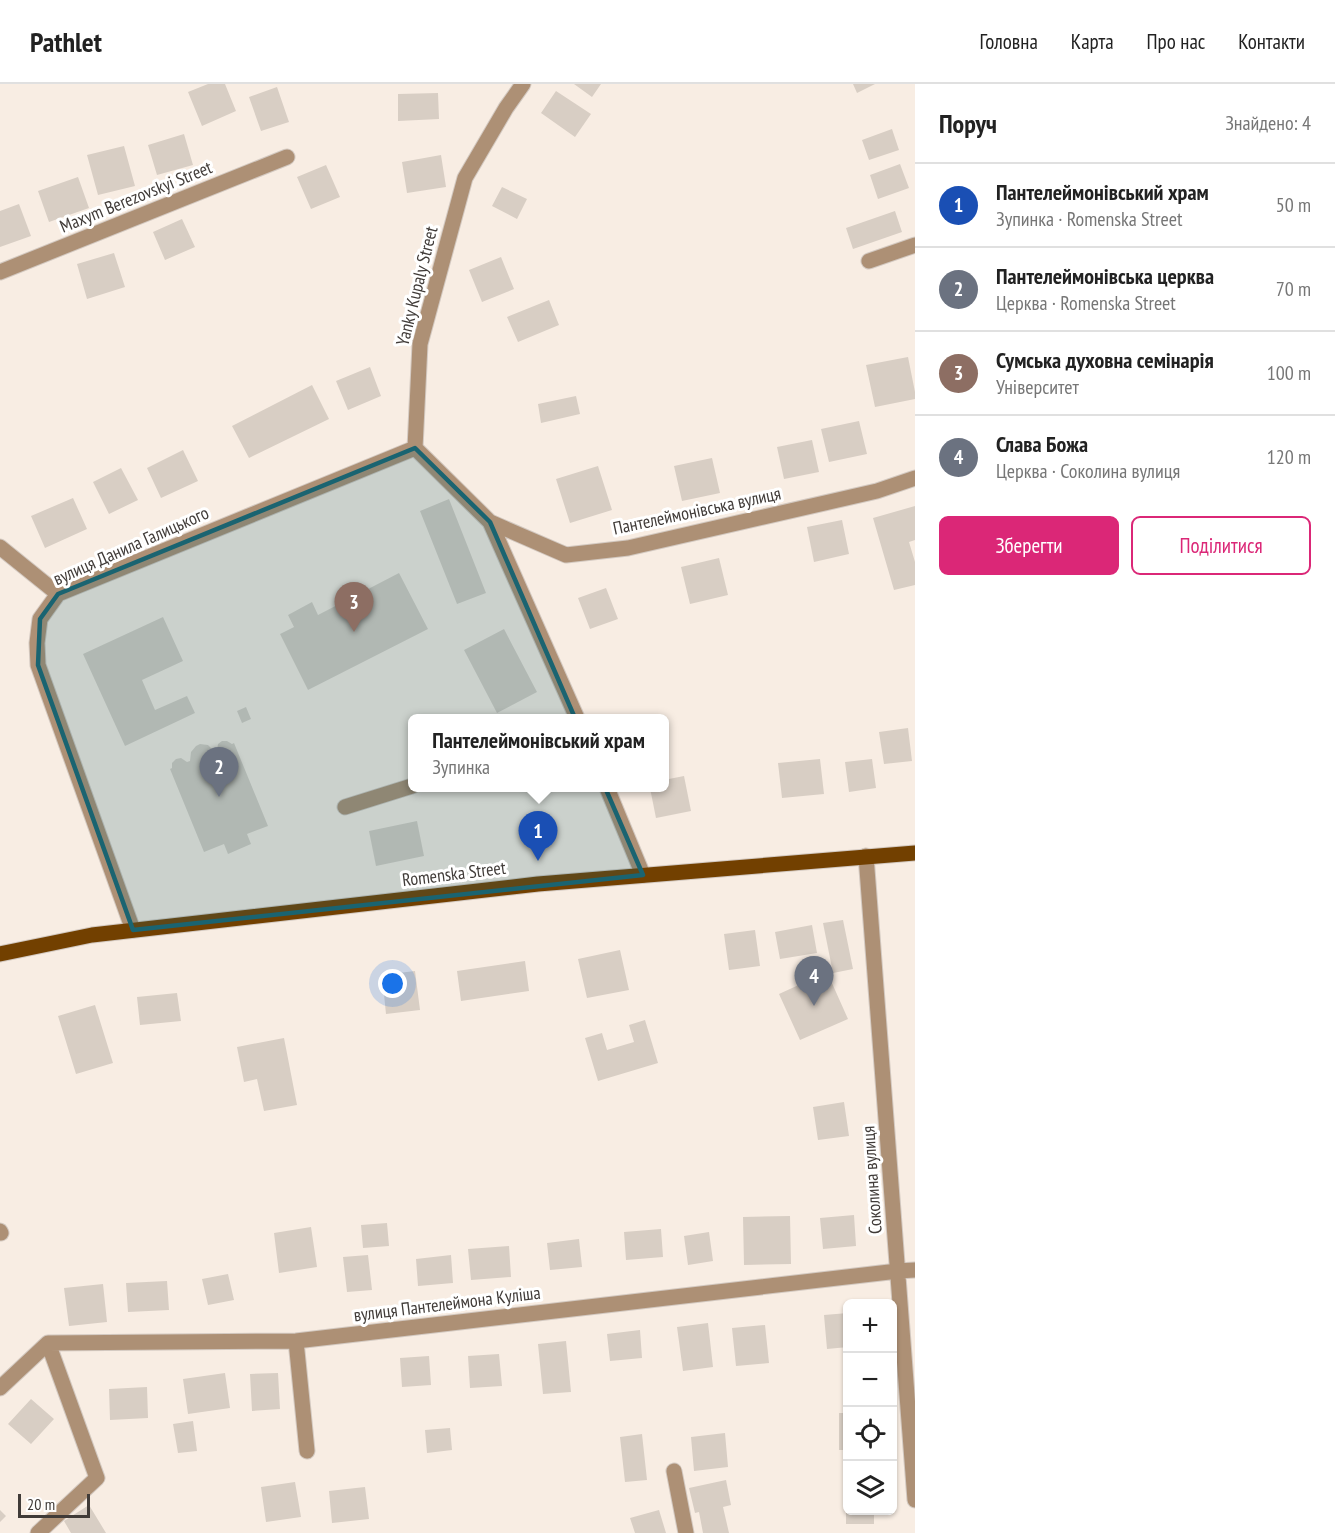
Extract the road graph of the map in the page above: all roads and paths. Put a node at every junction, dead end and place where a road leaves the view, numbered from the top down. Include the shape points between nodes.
1 (524, 84) edge
2 (287, 158) dead end
3 (915, 245) edge
4 (869, 261) dead end
5 (0, 272) edge
6 (415, 448) junction
7 (915, 478) edge
8 (490, 522) junction
9 (0, 546) edge
10 (58, 594) junction
11 (575, 714) edge
12 (408, 787) edge
13 (609, 792) edge
14 (345, 807) dead end
15 (915, 853) edge
16 (866, 856) junction
17 (643, 875) junction
18 (133, 930) junction
19 (0, 954) edge
20 (915, 1270) edge
21 (898, 1271) junction
22 (296, 1341) junction
23 (48, 1343) junction
24 (0, 1388) edge
25 (307, 1452) dead end
26 (674, 1471) dead end
27 (915, 1500) edge
28 (38, 1533) edge
29 (686, 1533) edge

1 - 6 street, Yanky Kupaly Street via 465,178 420,344
2 - 5 street, Maxym Berezovskyi Street
3 - 4 street
6 - 8 street
6 - 10 street, вулиця Данила Галицького
7 - 8 street, Пантелеймонівська вулиця via 877,491 628,548 577,554 566,555
8 - 11 street
9 - 10 street
10 - 18 street, вулиця Данила Галицького via 40,619 38,665
12 - 14 street
13 - 17 street
15 - 16 main road, Romenska Street
16 - 17 main road, Romenska Street
16 - 21 street, Соколина вулиця
17 - 18 main road, Romenska Street
18 - 19 main road, Romenska Street
20 - 21 street, вулиця Пантелеймона Куліша
21 - 22 street, вулиця Пантелеймона Куліша
21 - 27 street, Соколина вулиця
22 - 23 street, вулиця Пантелеймона Куліша
22 - 25 street
23 - 24 street
23 - 28 street via 97,1478
26 - 29 street

